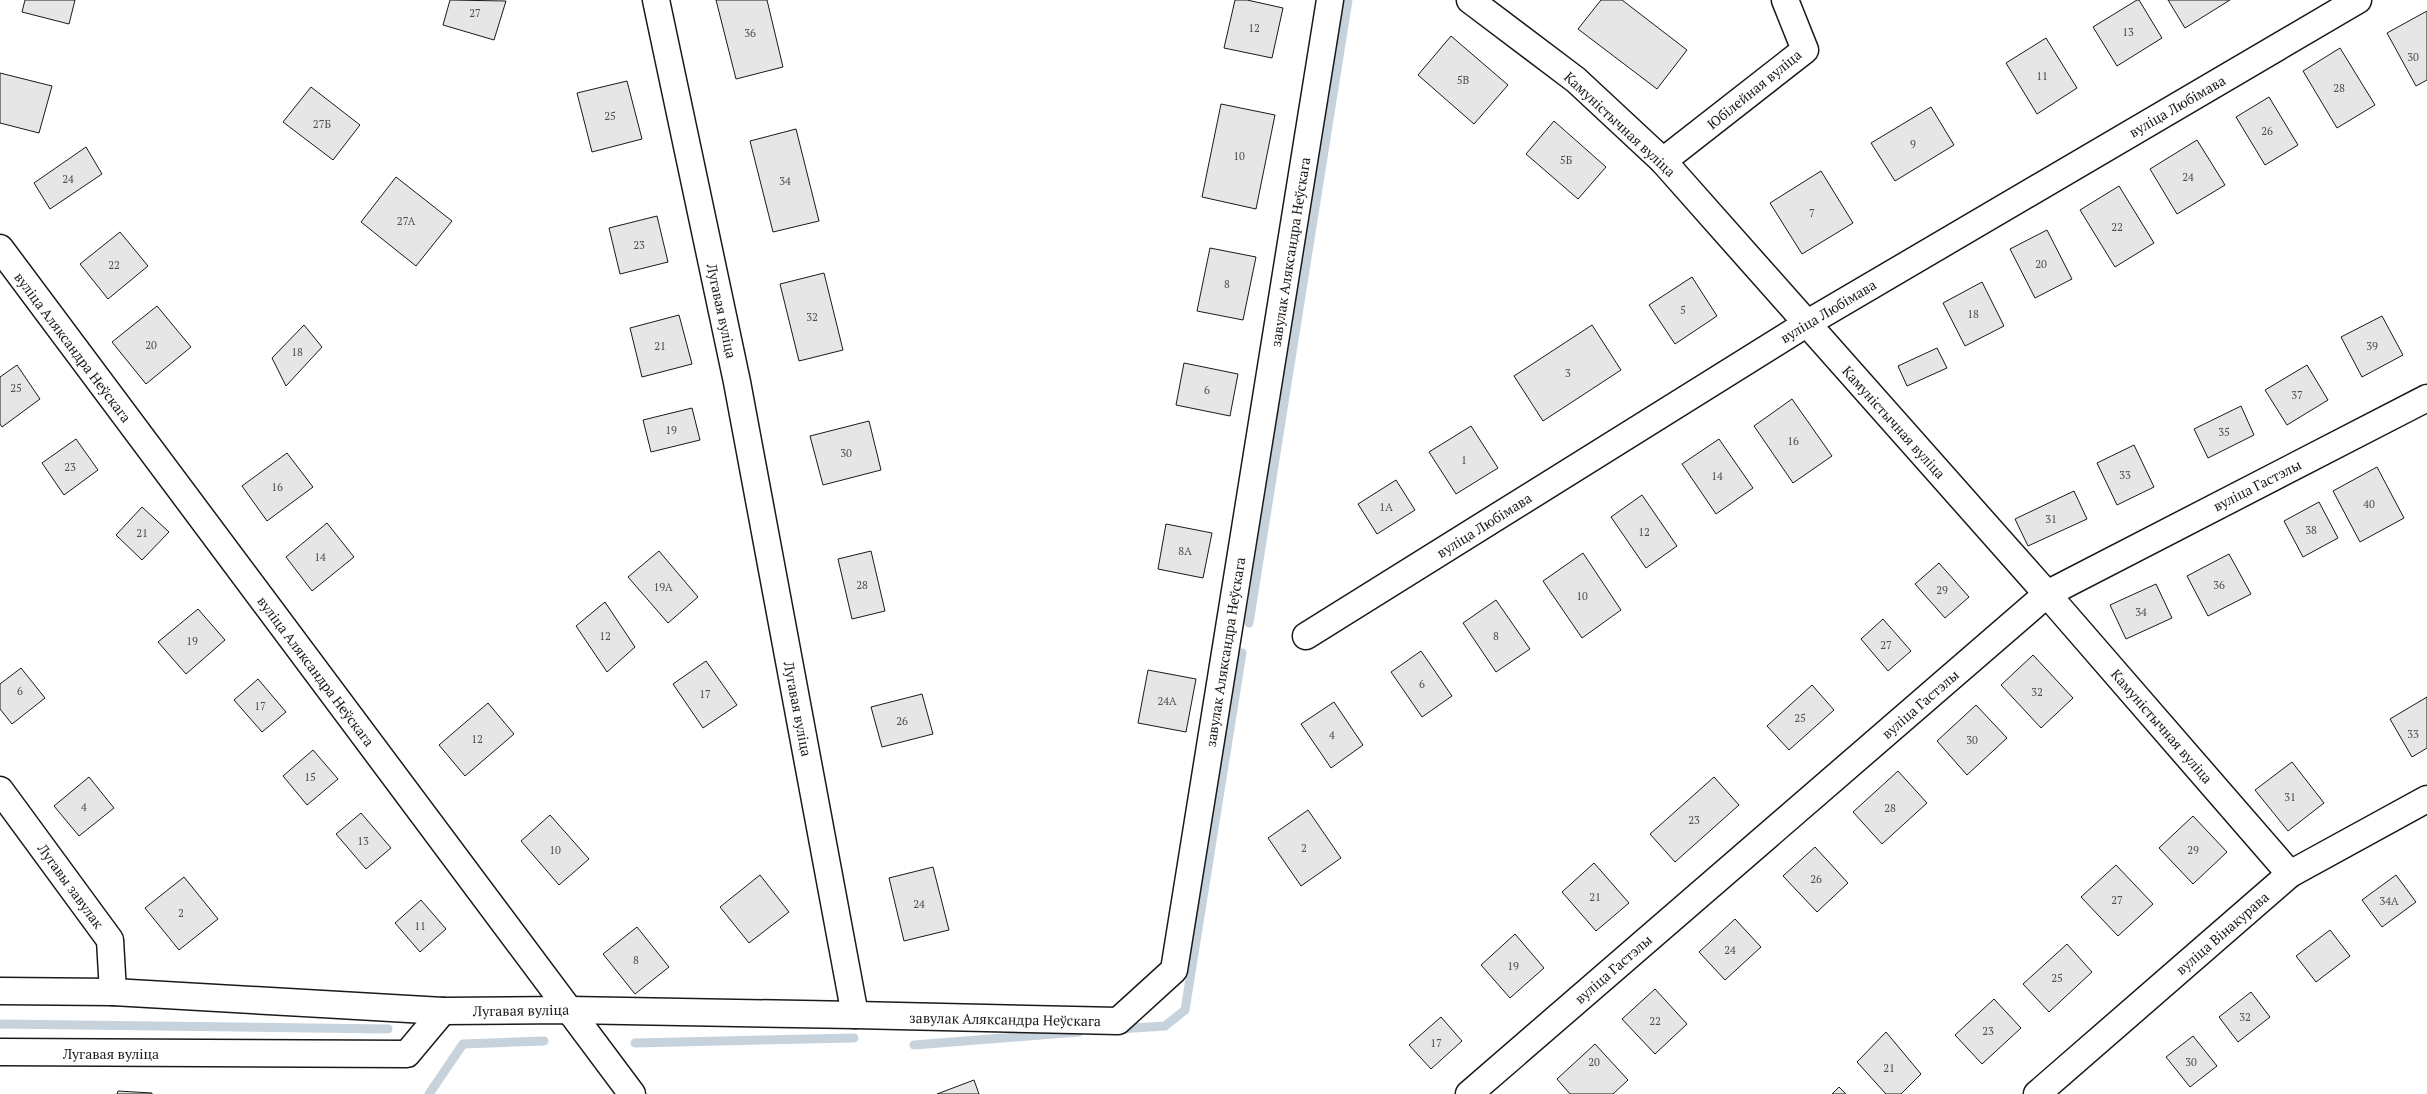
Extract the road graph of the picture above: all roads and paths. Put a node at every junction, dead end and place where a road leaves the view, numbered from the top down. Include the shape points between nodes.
1 (656, 0) edge
2 (1330, 0) edge
3 (1470, 0) edge
4 (1785, 0) edge
5 (2358, 0) edge
6 (1662, 161) junction
7 (0, 248) edge
8 (1806, 324) junction
9 (2427, 398) edge
10 (2047, 594) junction
11 (1306, 636) dead end
12 (0, 790) edge
13 (2427, 799) edge
14 (2290, 874) junction
15 (0, 991) edge
16 (113, 992) junction
17 (569, 1010) junction
18 (443, 1011) junction
19 (855, 1015) junction
20 (0, 1052) edge
21 (632, 1094) edge
22 (1469, 1094) edge
23 (2036, 1094) edge

1 - 19 street, Лугавая вуліца via 736,382
2 - 19 street, завулак Аляксандра Неўскага via 1174,970 1118,1021
3 - 6 street, Камуністычная вуліца via 1576,80
4 - 6 street, Юбілейная вуліца via 1805,50
5 - 8 street, вуліца Любімава
6 - 8 street, Камуністычная вуліца
7 - 17 street, вуліца Аляксандра Неўскага
8 - 10 street, Камуністычная вуліца
8 - 11 street, вуліца Любімава
9 - 10 street, вуліца Гастэлы
10 - 14 street, Камуністычная вуліца
10 - 22 street, вуліца Гастэлы
12 - 16 street, Лугавы завулак via 110,940
13 - 14 street, вуліца Вінакурава
14 - 23 street, вуліца Вінакурава
15 - 16 street, Лугавая вуліца
16 - 18 street, Лугавая вуліца
17 - 18 street, Лугавая вуліца
17 - 19 street, Лугавая вуліца
17 - 21 street, вуліца Аляксандра Неўскага
18 - 20 street, Лугавая вуліца via 407,1054

